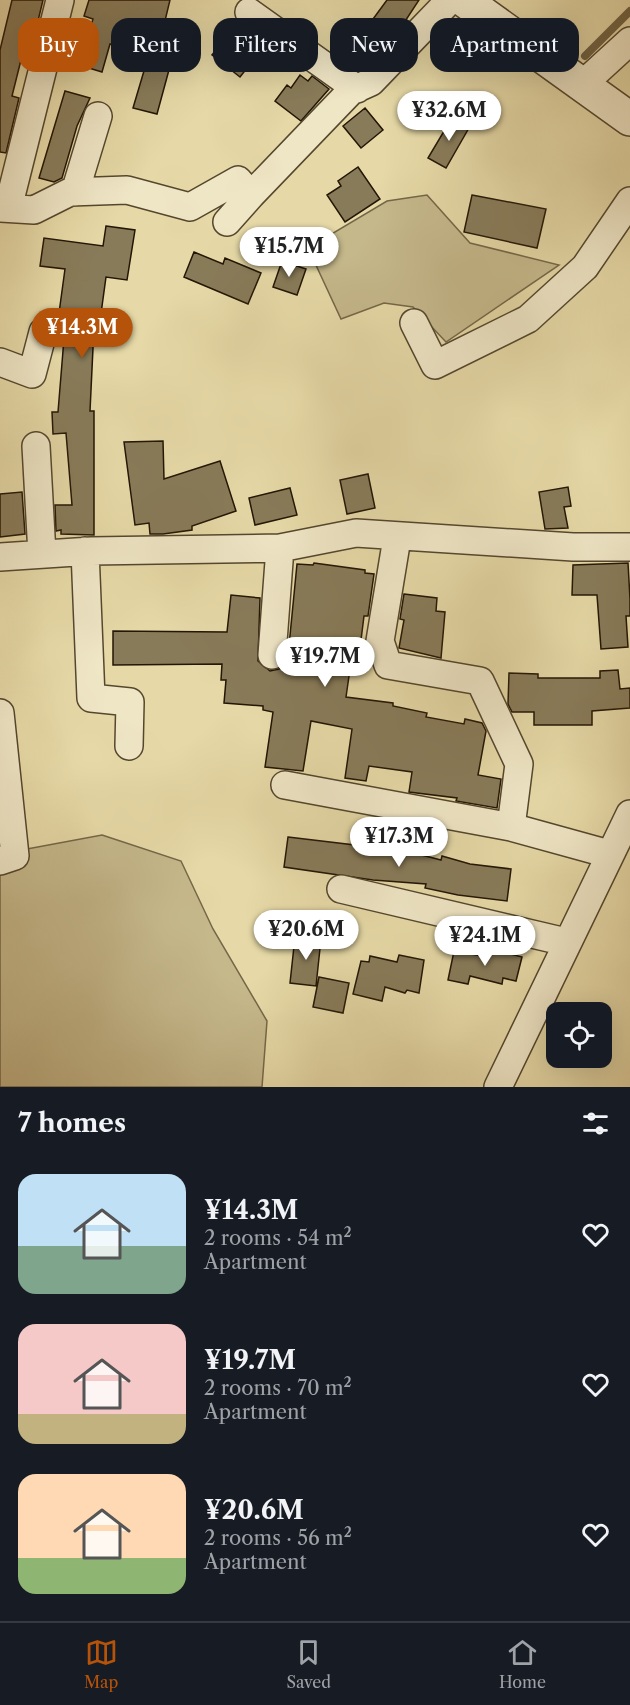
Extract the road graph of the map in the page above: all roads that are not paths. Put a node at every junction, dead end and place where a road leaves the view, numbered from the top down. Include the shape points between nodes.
1 (60, 0) edge
2 (465, 1) edge
3 (249, 12) dead end
4 (630, 41) edge
5 (583, 84) junction
6 (357, 89) junction
7 (98, 116) dead end
8 (630, 119) edge
9 (75, 192) junction
10 (251, 195) junction
11 (630, 201) edge
12 (4, 208) edge
13 (227, 222) dead end
14 (414, 324) dead end
15 (43, 332) dead end
16 (0, 362) edge
17 (36, 446) dead end
18 (397, 538) junction
19 (630, 547) edge
20 (280, 548) junction
21 (85, 551) junction
22 (42, 554) junction
23 (0, 557) edge
24 (272, 655) dead end
25 (0, 713) edge
26 (129, 746) dead end
27 (2, 755) edge
28 (285, 785) dead end
29 (630, 814) edge
30 (511, 827) junction
31 (609, 854) junction
32 (0, 861) edge
33 (341, 890) dead end
34 (566, 942) junction
35 (498, 1087) edge

1 - 12 street
2 - 5 street
2 - 6 street via 371,82
3 - 6 street
4 - 5 street
5 - 8 street
6 - 10 street
7 - 9 street
9 - 10 street via 127,190 190,207 238,180
9 - 12 street via 34,210
10 - 13 street
11 - 14 street via 585,267 528,319 435,365
15 - 16 street via 32,374
17 - 22 street
18 - 19 street
18 - 20 street via 347,534
18 - 30 street via 380,641 388,665 480,681 519,764
20 - 21 street
20 - 24 street
21 - 22 street
21 - 26 street via 91,698 130,702
22 - 23 street
25 - 27 street
27 - 32 street via 15,856
28 - 30 street
29 - 31 street
30 - 31 street
31 - 34 street
33 - 34 street
34 - 35 street

